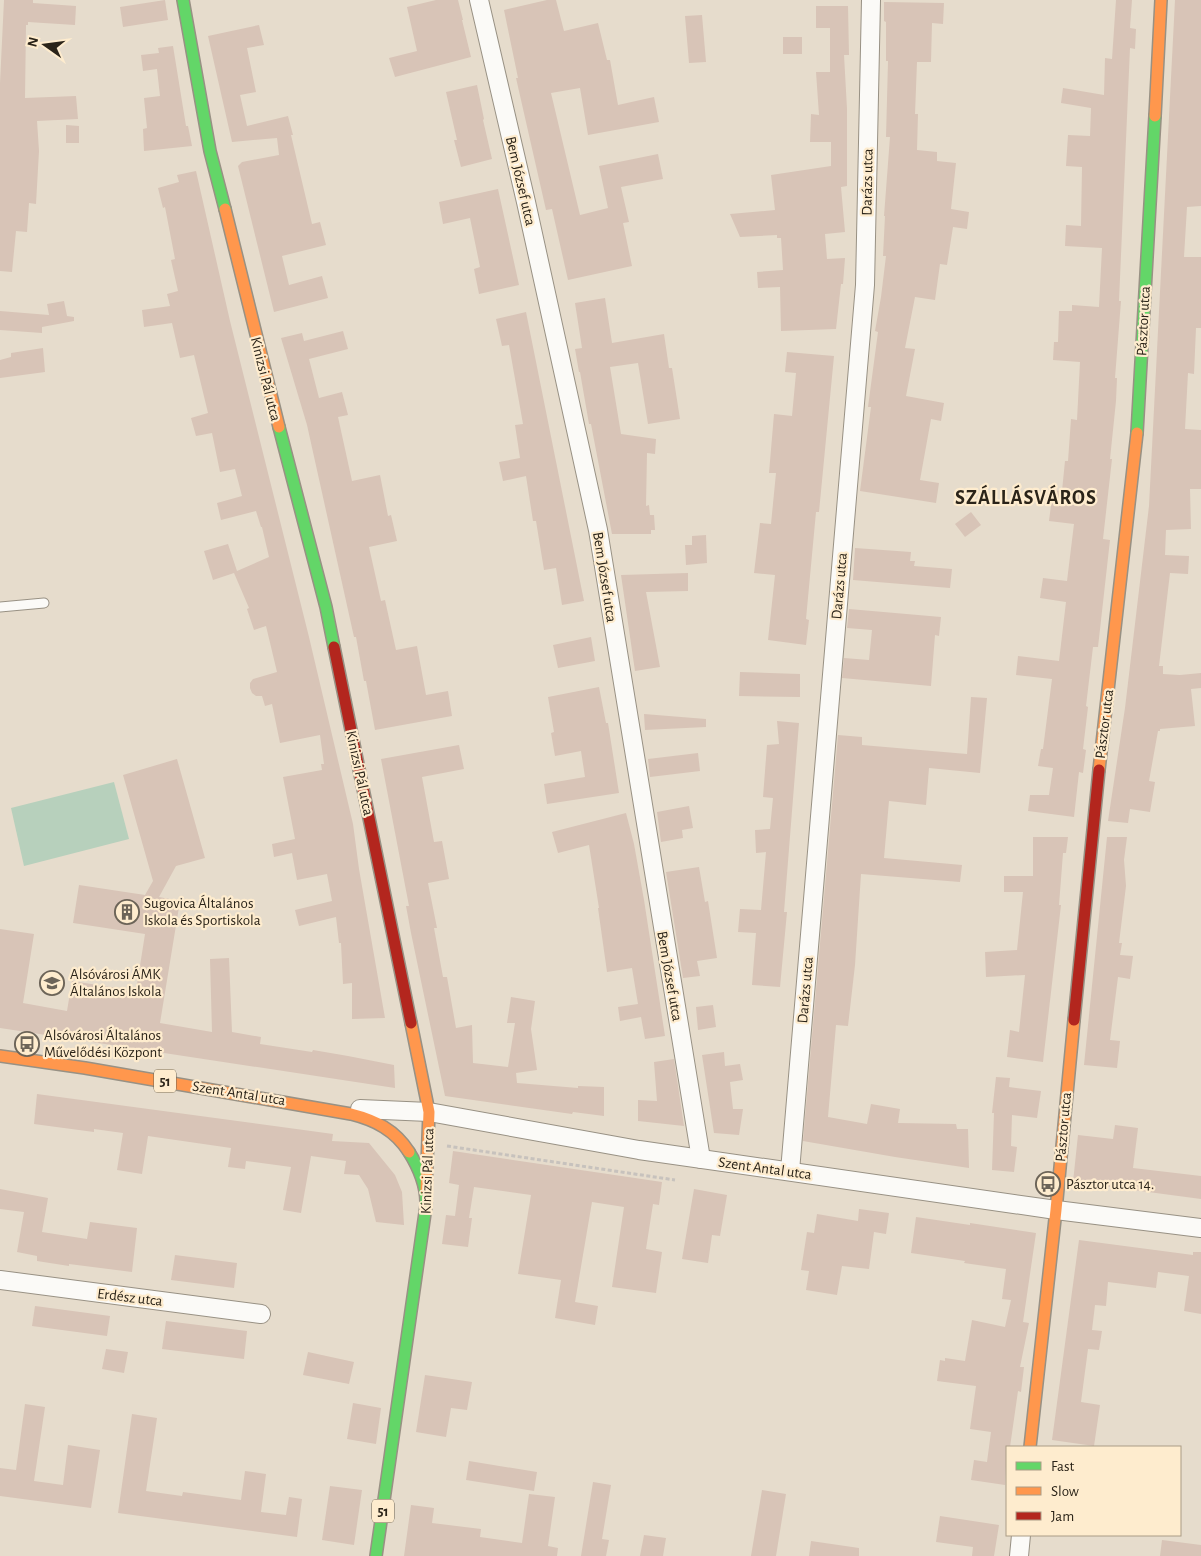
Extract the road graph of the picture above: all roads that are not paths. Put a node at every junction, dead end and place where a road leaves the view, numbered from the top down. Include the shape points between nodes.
1 (182, 0) edge
2 (479, 0) edge
3 (871, 0) edge
4 (1161, 0) edge
5 (44, 603) dead end
6 (0, 607) edge
7 (0, 1056) edge
8 (329, 1109) junction
9 (429, 1112) junction
10 (702, 1159) junction
11 (790, 1171) junction
12 (426, 1196) junction
13 (1056, 1210) junction
14 (1201, 1228) edge
15 (0, 1280) edge
16 (261, 1314) dead end
17 (1030, 1446) edge
18 (1021, 1536) edge
19 (376, 1556) edge
20 (1019, 1556) edge

1 - 9 street, Kinizsi Pál utca via 210,151 326,607
2 - 10 street, Bem József utca via 598,530
3 - 11 street, Darázs utca via 865,285
4 - 13 street, Pásztor utca via 1137,436 1092,820
5 - 6 lane
7 - 8 street, Szent Antal utca / 51
8 - 9 street, Szent Antal utca
8 - 12 street, Szent Antal utca / 51 via 363,1117 386,1127 416,1164
9 - 10 street, Szent Antal utca
9 - 12 street, Kinizsi Pál utca
10 - 11 street, Szent Antal utca
11 - 13 street, Szent Antal utca
12 - 19 street, Kinizsi Pál utca / 51 via 424,1237
13 - 14 street, Szent Antal utca
13 - 17 street, Pásztor utca
15 - 16 street, Erdész utca
18 - 20 street

